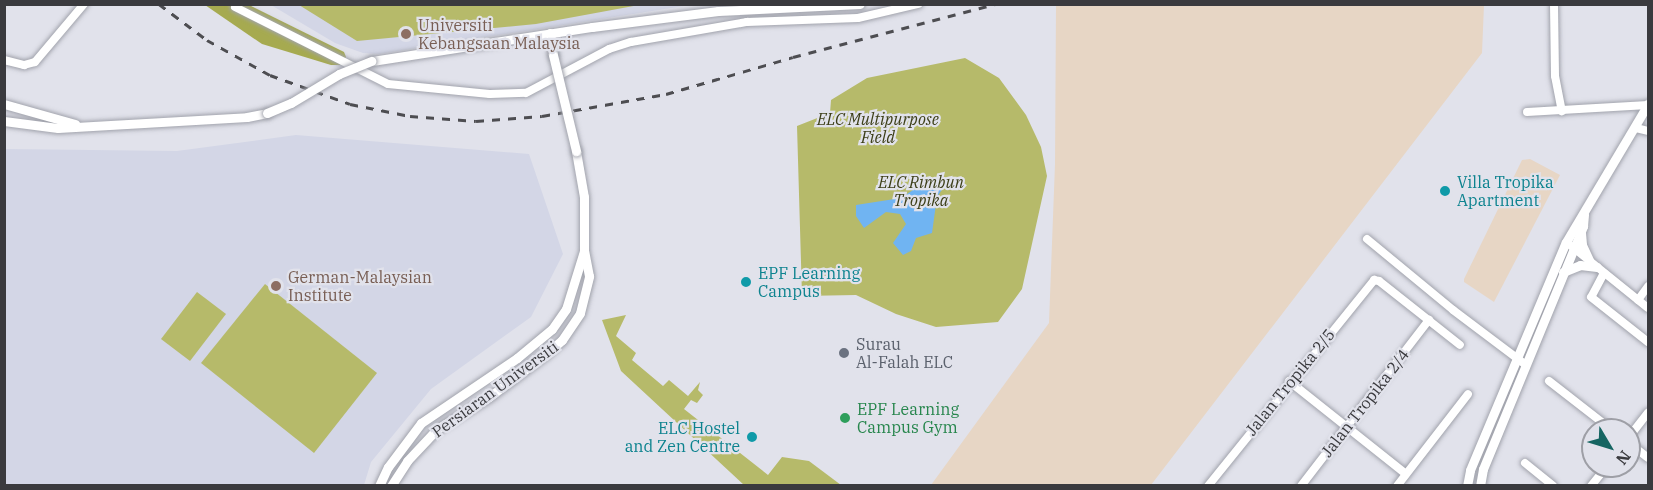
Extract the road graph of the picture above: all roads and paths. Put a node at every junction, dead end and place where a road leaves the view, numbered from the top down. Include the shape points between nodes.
1 (84, 4) edge
2 (860, 4) edge
3 (918, 4) edge
4 (1554, 4) edge
5 (235, 7) dead end
6 (550, 33) junction
7 (4, 60) edge
8 (4, 104) edge
9 (1647, 107) edge
10 (1562, 111) junction
11 (1527, 112) dead end
12 (4, 121) edge
13 (86, 127) junction
14 (1636, 129) junction
15 (1648, 131) edge
16 (1584, 214) junction
17 (1581, 231) junction
18 (1367, 239) dead end
19 (1570, 245) junction
20 (584, 251) junction
21 (1597, 267) junction
22 (1563, 272) junction
23 (1648, 286) edge
24 (1638, 300) junction
25 (1648, 308) edge
26 (1429, 320) junction
27 (1648, 342) edge
28 (1460, 345) dead end
29 (1517, 358) junction
30 (1526, 365) junction
31 (1289, 381) junction
32 (1549, 381) dead end
33 (1468, 394) dead end
34 (1597, 418) edge
35 (1346, 427) junction
36 (1525, 463) dead end
37 (1406, 474) junction
38 (379, 486) edge
39 (391, 486) edge
40 (1208, 486) edge
41 (1301, 486) edge
42 (1397, 486) edge
43 (1467, 486) edge
44 (1480, 486) edge
45 (1553, 486) edge

1 - 7 street via 35,62
2 - 6 street via 718,12
3 - 5 street via 858,18 756,21 631,42 609,49 525,93 490,94 388,84
4 - 10 street via 1555,76
6 - 13 street, bridge via 372,61 267,113
6 - 20 street, Persiaran Universiti, bridge via 581,183
8 - 13 street
9 - 10 street
9 - 14 street
10 - 11 street
12 - 13 street via 58,128
14 - 15 street
14 - 16 street
16 - 17 street
16 - 19 street via 1576,223
17 - 19 street
17 - 21 street via 1582,245
18 - 29 street
19 - 21 street
19 - 22 street
19 - 29 street
20 - 38 street, Persiaran Universiti via 559,320 482,383 421,423 397,453
20 - 39 street, Persiaran Universiti via 588,288 572,328 546,354 489,397 437,429 407,461
21 - 22 street via 1580,265
21 - 24 street
21 - 27 street via 1591,297
22 - 30 street
23 - 24 street
24 - 25 street
26 - 28 street
26 - 31 street, Jalan Tropika 2/5 via 1374,280
26 - 35 street, Jalan Tropika 2/4
29 - 30 street
29 - 43 street via 1470,470
30 - 44 street via 1483,469
31 - 35 street
31 - 40 street, Jalan Tropika 2/5
32 - 34 street
33 - 37 street
35 - 37 street
35 - 41 street, Jalan Tropika 2/4
36 - 45 street
37 - 42 street

